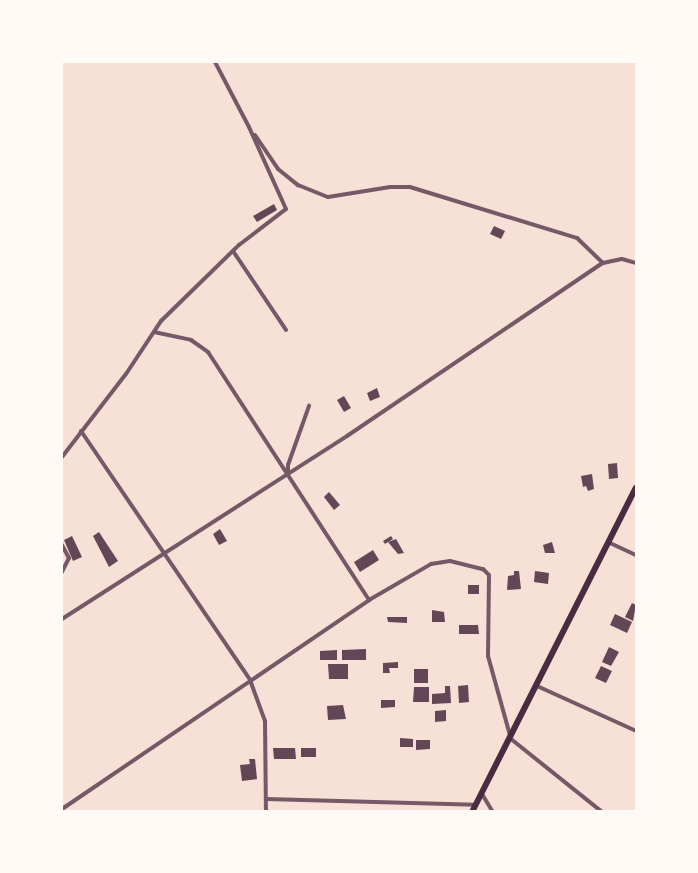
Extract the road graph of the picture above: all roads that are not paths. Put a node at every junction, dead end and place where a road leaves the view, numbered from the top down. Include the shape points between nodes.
1 (215, 62) edge
2 (249, 128) junction
3 (234, 251) junction
4 (603, 263) junction
5 (636, 263) edge
6 (286, 330) dead end
7 (154, 332) junction
8 (309, 406) dead end
9 (81, 431) junction
10 (62, 457) edge
11 (288, 472) junction
12 (636, 488) edge
13 (610, 543) junction
14 (62, 544) edge
15 (165, 553) junction
16 (636, 555) edge
17 (62, 572) edge
18 (369, 600) junction
19 (62, 620) edge
20 (250, 680) junction
21 (537, 686) junction
22 (636, 731) edge
23 (511, 739) junction
24 (482, 794) junction
25 (266, 799) junction
26 (474, 808) edge
27 (62, 809) edge
28 (266, 812) edge
29 (493, 812) edge
30 (602, 812) edge

1 - 2 street
2 - 3 street via 286,209
2 - 4 street via 278,169 298,185 328,197 410,187 577,238
3 - 6 street
3 - 7 street
4 - 5 street via 622,259
4 - 11 street
7 - 9 street
7 - 11 street via 191,340 208,352
8 - 11 street
9 - 10 street
9 - 15 street
11 - 15 street
11 - 18 street
12 - 13 main road
13 - 16 street
13 - 21 main road
14 - 17 street via 69,558
15 - 19 street
15 - 20 street
18 - 20 street
18 - 23 street via 431,564 450,561 486,571 488,656
20 - 25 street via 265,721
20 - 27 street
21 - 22 street
21 - 23 main road
23 - 24 main road
23 - 30 street
24 - 26 main road
24 - 29 street
25 - 26 street
25 - 28 street

